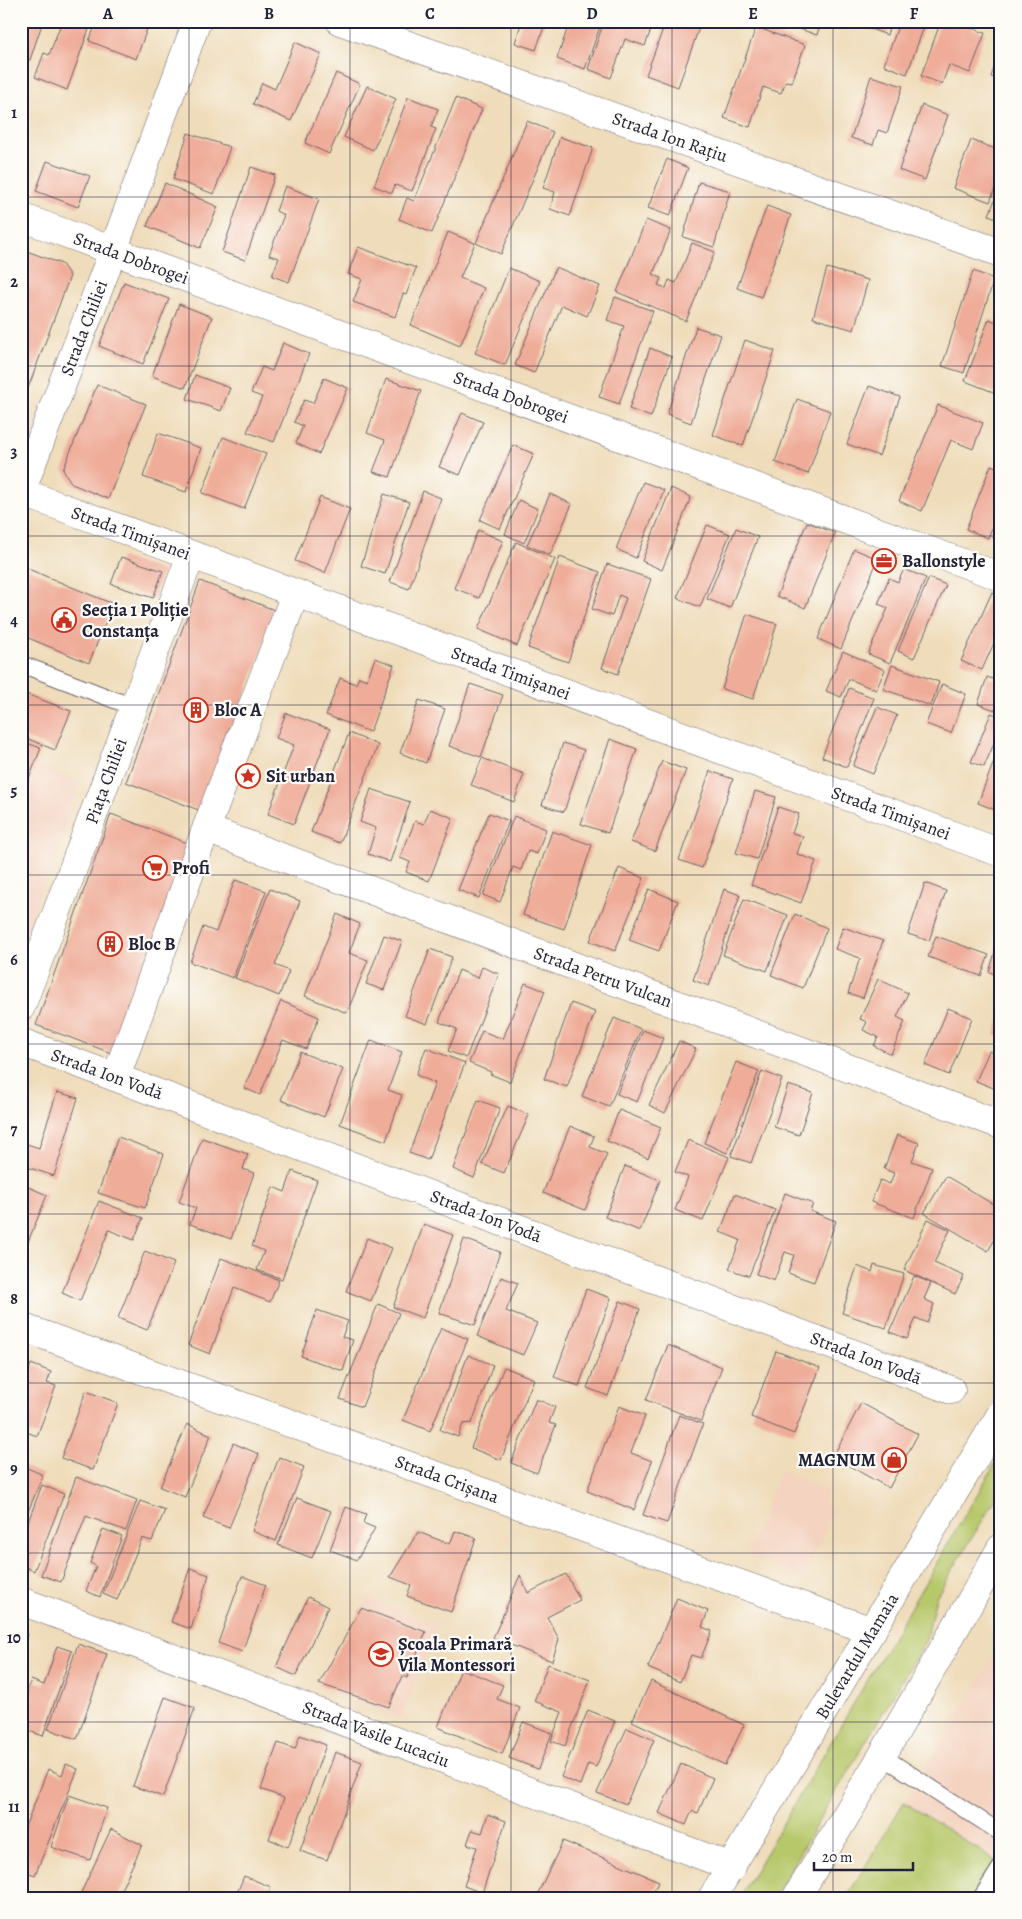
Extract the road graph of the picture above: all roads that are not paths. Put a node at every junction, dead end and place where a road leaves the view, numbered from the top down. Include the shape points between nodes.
1 (196, 21) edge
2 (340, 21) edge
3 (21, 217) edge
4 (113, 251) junction
5 (1001, 253) edge
6 (21, 492) edge
7 (191, 555) junction
8 (1001, 577) edge
9 (295, 594) junction
10 (21, 664) edge
11 (133, 707) junction
12 (206, 829) junction
13 (1001, 854) edge
14 (21, 1007) edge
15 (21, 1042) edge
16 (116, 1078) junction
17 (1001, 1124) edge
18 (21, 1327) edge
19 (951, 1390) dead end
20 (1001, 1414) edge
21 (1001, 1548) edge
22 (21, 1601) edge
23 (872, 1631) junction
24 (882, 1756) junction
25 (1001, 1833) edge
26 (732, 1867) junction
27 (1001, 1867) edge
28 (712, 1898) edge
29 (796, 1898) edge
30 (981, 1898) edge

1 - 4 street, Strada Chiliei
2 - 5 street, Strada Ion Rațiu
3 - 4 street, Strada Dobrogei
4 - 6 street, Strada Chiliei
4 - 8 street, Strada Dobrogei
6 - 7 street, Strada Timișanei
7 - 9 street, Strada Timișanei
7 - 11 street, Piața Chiliei
9 - 12 street
9 - 13 street, Strada Timișanei
10 - 11 lane
11 - 14 street, Piața Chiliei
12 - 16 street
12 - 17 street, Strada Petru Vulcan
15 - 16 street, Strada Ion Vodă
16 - 19 street, Strada Ion Vodă
18 - 23 street, Strada Crișana
20 - 23 street, Bulevardul Mamaia
21 - 24 street
22 - 26 street, Strada Vasile Lucaciu
23 - 26 street, Bulevardul Mamaia
24 - 25 lane
24 - 29 street
26 - 28 street, Bulevardul Mamaia
27 - 30 lane

